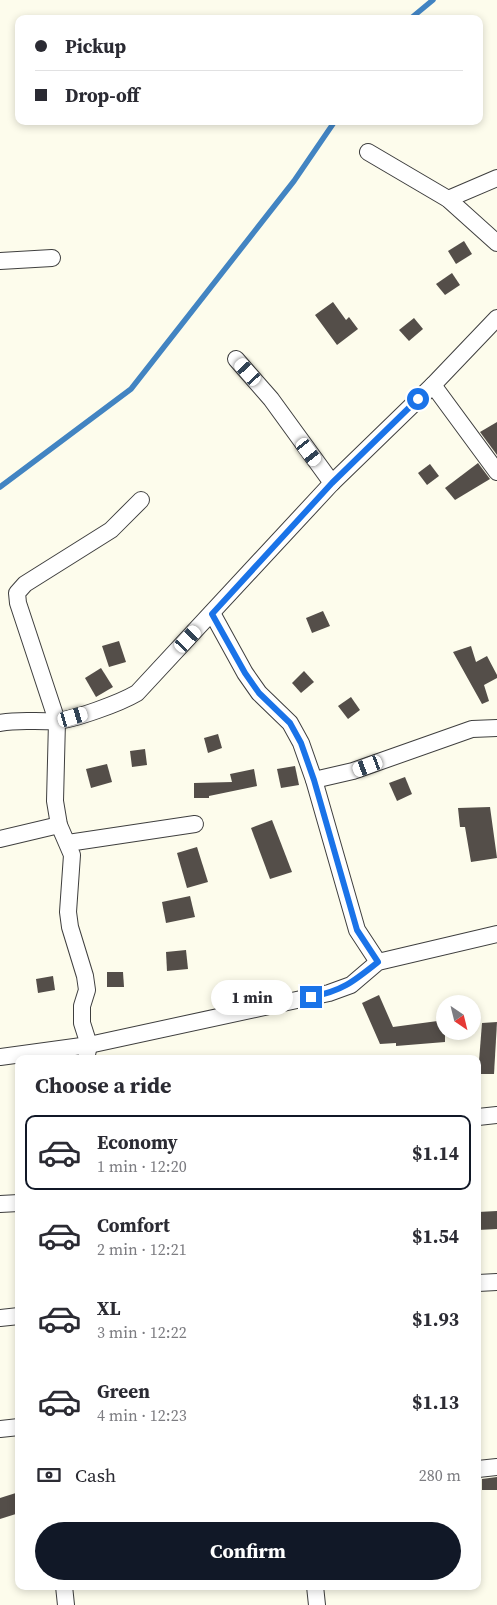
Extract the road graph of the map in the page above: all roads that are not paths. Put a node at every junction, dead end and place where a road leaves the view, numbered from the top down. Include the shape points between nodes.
1 (368, 152) dead end
2 (497, 178) edge
3 (448, 199) junction
4 (497, 243) edge
5 (52, 258) dead end
6 (0, 261) edge
7 (497, 318) edge
8 (236, 359) dead end
9 (433, 385) junction
10 (497, 472) edge
11 (332, 483) junction
12 (141, 500) dead end
13 (212, 614) junction
14 (57, 721) junction
15 (0, 723) edge
16 (497, 728) edge
17 (314, 780) junction
18 (195, 824) dead end
19 (59, 825) junction
20 (0, 839) edge
21 (68, 843) junction
22 (497, 934) edge
23 (378, 962) junction
24 (87, 1052) edge
25 (35, 1055) edge
26 (15, 1056) edge
27 (0, 1057) edge
28 (497, 1115) edge
29 (481, 1117) edge
30 (15, 1203) edge
31 (0, 1204) edge
32 (497, 1282) edge
33 (481, 1283) edge
34 (15, 1316) edge
35 (0, 1318) edge
36 (15, 1427) edge
37 (0, 1429) edge
38 (497, 1467) edge
39 (481, 1469) edge
40 (64, 1590) edge
41 (315, 1590) edge
42 (66, 1605) edge
43 (317, 1605) edge

1 - 3 street
2 - 3 street
3 - 4 street
5 - 6 street
7 - 9 street
8 - 11 street via 271,399
9 - 10 street
9 - 11 street
11 - 13 street
12 - 14 street via 111,530 25,584 17,593
13 - 14 street via 137,694 120,703
13 - 17 street via 259,693 290,723
14 - 15 street
14 - 19 street via 55,802
16 - 17 street via 472,729 353,772
17 - 23 street via 357,930
18 - 21 street
19 - 20 street
19 - 21 street
21 - 24 street via 72,855 68,912 87,990 82,1006 82,1023
22 - 23 street
23 - 24 street via 351,985 329,993
24 - 25 street
26 - 27 street
28 - 29 street
30 - 31 street
32 - 33 street
34 - 35 street
36 - 37 street
38 - 39 street
40 - 42 street
41 - 43 street

